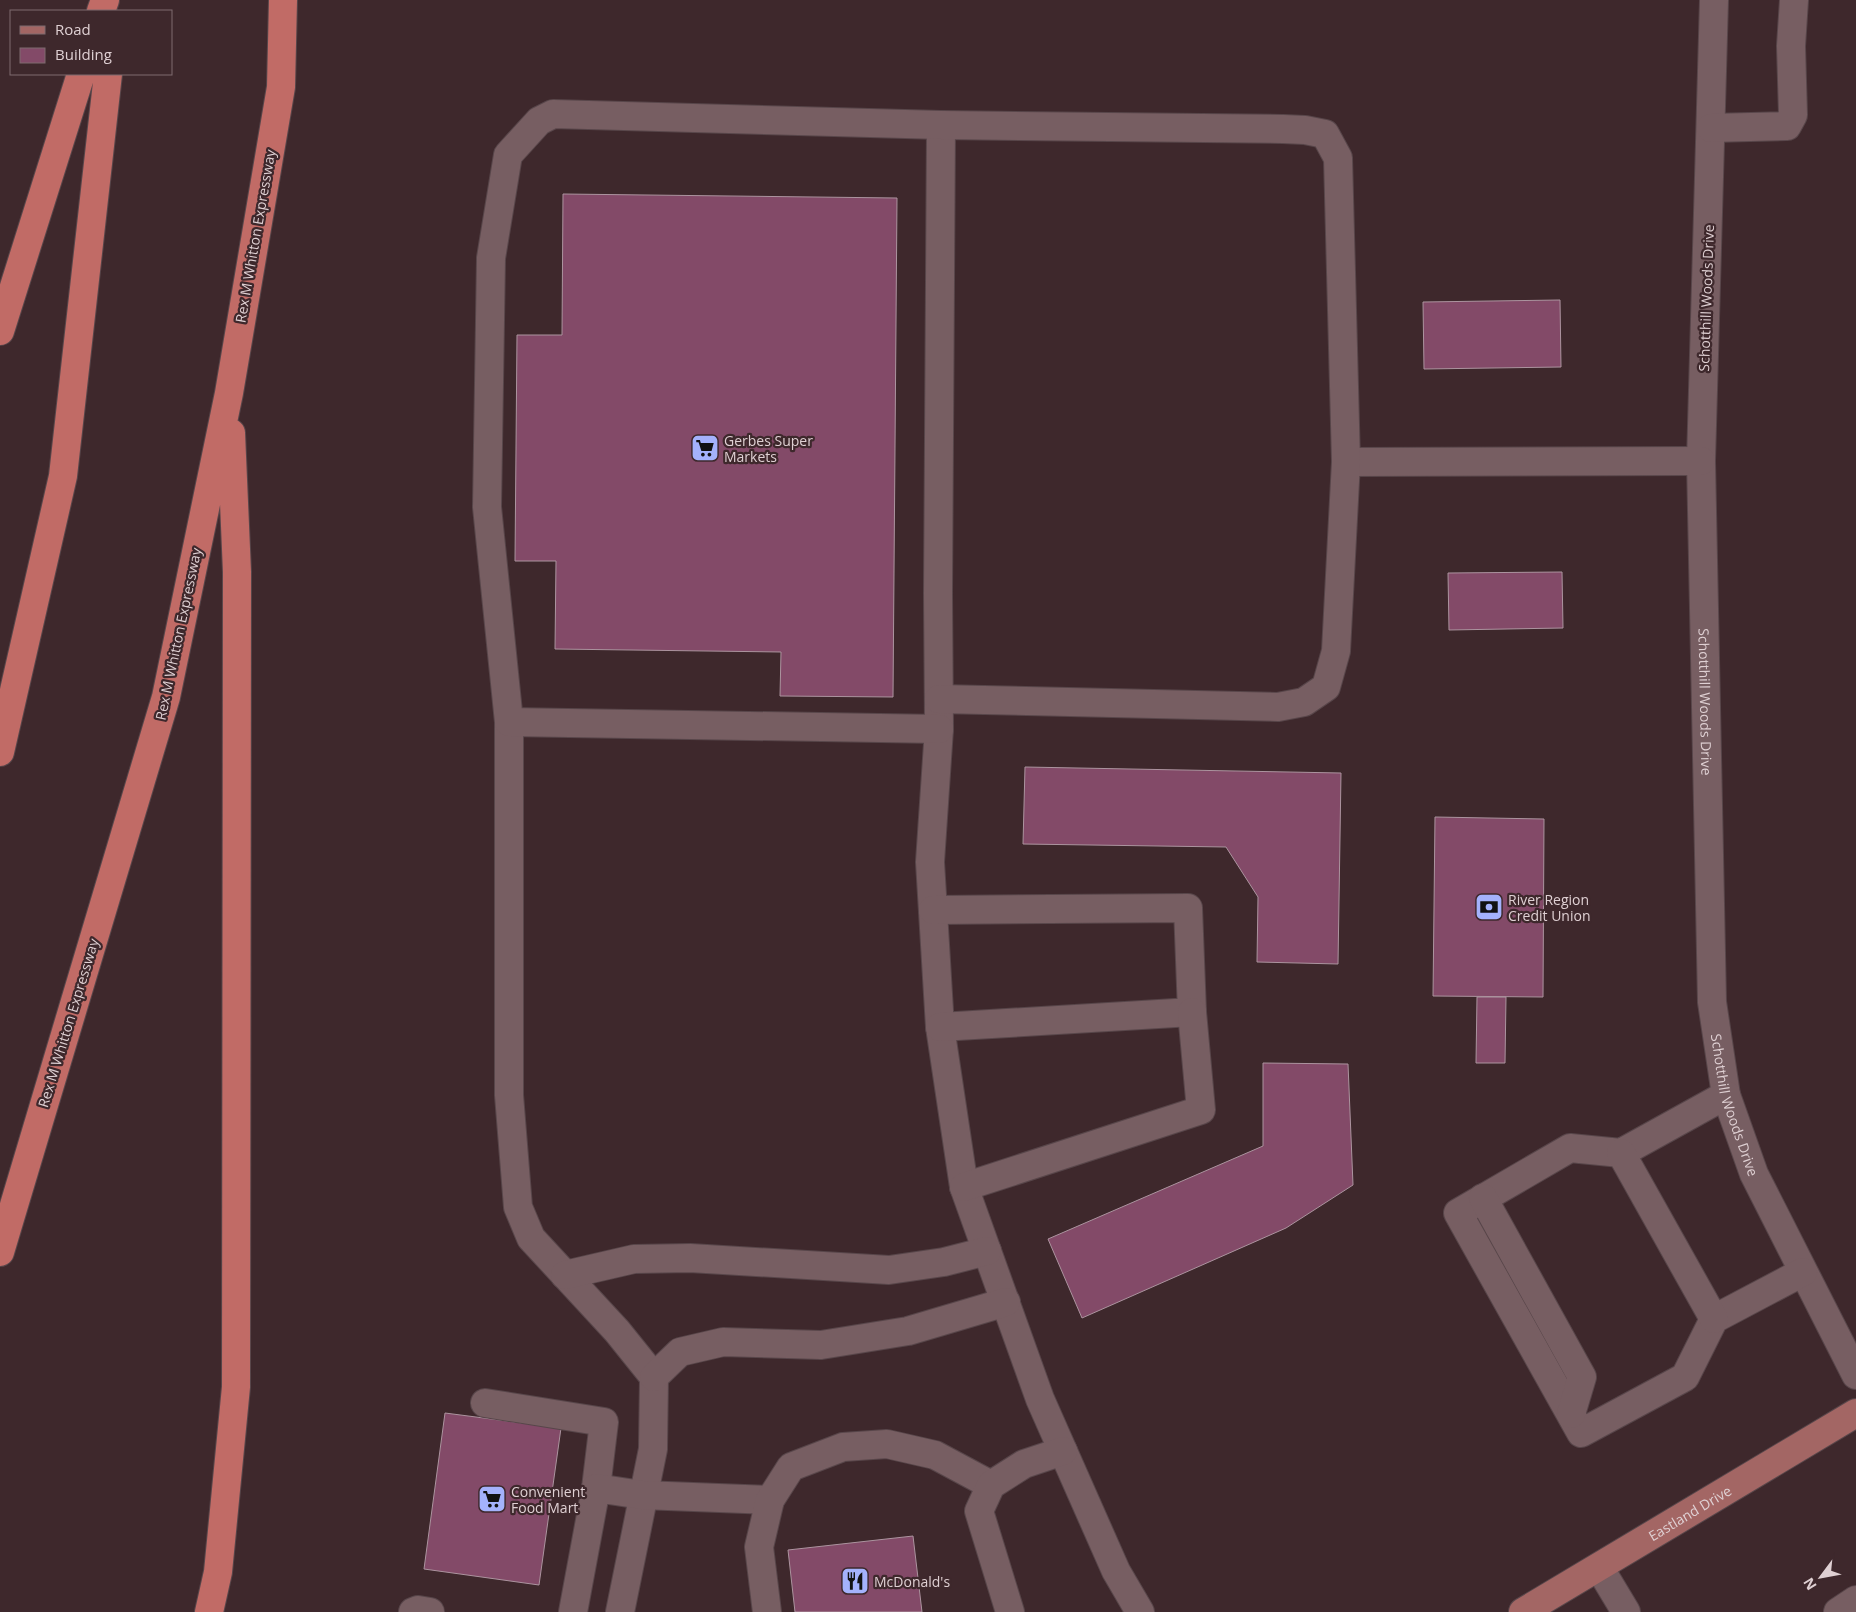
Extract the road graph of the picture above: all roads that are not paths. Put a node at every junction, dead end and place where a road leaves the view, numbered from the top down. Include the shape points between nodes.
1 (283, 0) edge
2 (1714, 0) edge
3 (1794, 0) edge
4 (81, 75) edge
5 (108, 75) edge
6 (941, 125) junction
7 (1711, 128) junction
8 (0, 331) edge
9 (229, 393) junction
10 (1701, 461) junction
11 (1346, 462) junction
12 (939, 699) junction
13 (510, 722) junction
14 (939, 729) junction
15 (0, 752) edge
16 (933, 910) junction
17 (1192, 1012) junction
18 (940, 1027) junction
19 (1726, 1095) junction
20 (1621, 1153) junction
21 (964, 1187) junction
22 (987, 1251) junction
23 (0, 1252) edge
24 (1803, 1272) junction
25 (565, 1275) junction
26 (1006, 1302) junction
27 (1714, 1319) junction
28 (1856, 1375) edge
29 (654, 1377) junction
30 (485, 1404) dead end
31 (1856, 1413) edge
32 (1063, 1451) junction
33 (992, 1485) junction
34 (596, 1488) junction
35 (642, 1495) junction
36 (770, 1500) junction
37 (1599, 1566) junction
38 (1856, 1600) edge
39 (209, 1612) edge
40 (412, 1612) edge
41 (430, 1612) edge
42 (573, 1612) edge
43 (620, 1612) edge
44 (766, 1612) edge
45 (1010, 1612) edge
46 (1140, 1612) edge
47 (1523, 1612) edge
48 (1626, 1612) edge
49 (1838, 1612) edge

1 - 9 highway, Rex M Whitton Expressway via 281,88
2 - 7 street, Schotthill Woods Drive
3 - 7 street via 1791,46 1793,115 1787,126
4 - 8 highway
5 - 15 highway via 63,476
6 - 11 street via 1283,129 1325,134 1338,158
6 - 12 street
6 - 13 street via 553,114 539,121 508,155 491,258 487,507
7 - 10 street, Schotthill Woods Drive
9 - 23 highway, Rex M Whitton Expressway via 166,697
9 - 39 highway via 237,572 236,1387 218,1572
10 - 11 street
10 - 19 street, Schotthill Woods Drive via 1712,1002
11 - 12 street via 1336,651 1326,687 1304,702 1278,707
12 - 14 street
13 - 14 street
13 - 25 street via 509,1095 518,1207 531,1238
14 - 16 street via 930,862
16 - 17 street via 1188,908
16 - 18 street
17 - 18 street
17 - 21 street via 1201,1110
18 - 21 street
19 - 20 street
19 - 24 street, Schotthill Woods Drive via 1754,1174
20 - 27 street
20 - 27 street via 1570,1148 1458,1213 1581,1433 1685,1377
21 - 22 street
22 - 25 street via 944,1262 889,1270 690,1258 634,1258
22 - 26 street
24 - 27 street
24 - 28 street, Schotthill Woods Drive
25 - 29 street
26 - 29 street via 908,1331 821,1345 723,1342 680,1352
26 - 32 street via 1040,1399
29 - 35 street via 653,1449
30 - 34 street via 604,1422
31 - 37 main road, Eastland Drive
32 - 33 street via 1024,1464
32 - 46 street via 1116,1571
33 - 36 street via 935,1455 887,1444 860,1445 843,1447 791,1467
33 - 45 street via 979,1511
34 - 35 street
34 - 42 street
35 - 36 street
35 - 43 street
36 - 44 street via 759,1547
37 - 47 main road, Eastland Drive
37 - 48 street
38 - 49 street
40 - 41 street

